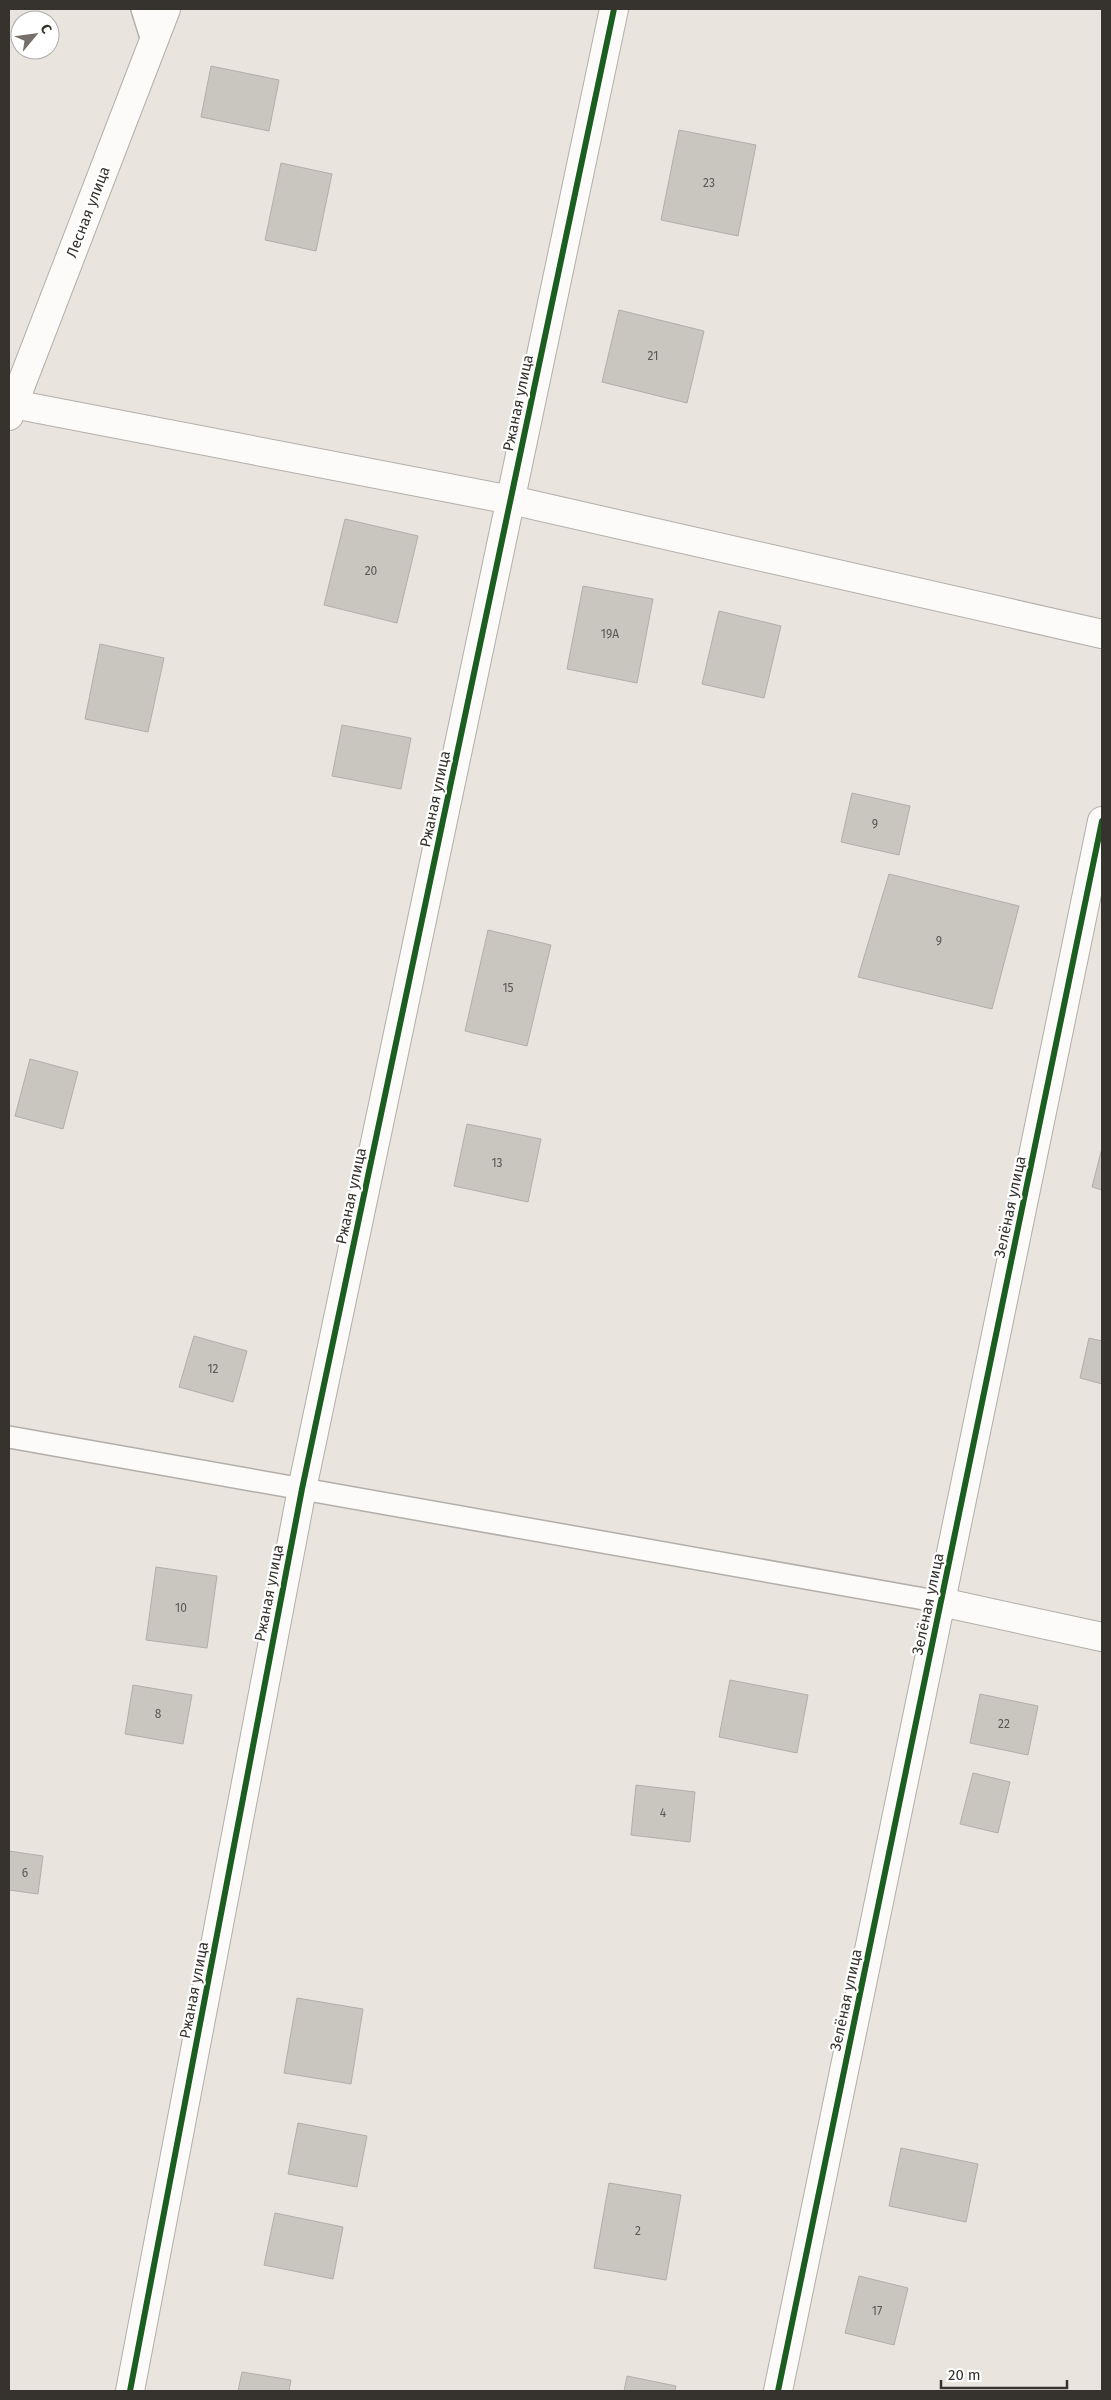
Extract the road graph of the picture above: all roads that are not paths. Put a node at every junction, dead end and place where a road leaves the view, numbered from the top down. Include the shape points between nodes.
1 (142, 9) edge
2 (166, 9) edge
3 (614, 9) edge
4 (153, 44) junction
5 (11, 410) edge
6 (511, 500) junction
7 (1102, 634) edge
8 (1102, 821) edge
9 (9, 1437) edge
10 (302, 1489) junction
11 (941, 1602) junction
12 (1102, 1637) edge
13 (130, 2391) edge
14 (778, 2391) edge

1 - 4 lane
2 - 4 street, Лесная улица
3 - 6 street, Ржаная улица
4 - 5 street, Лесная улица
5 - 6 street
6 - 7 street
6 - 10 street, Ржаная улица
8 - 11 street, Зелёная улица
9 - 10 lane
10 - 11 lane
10 - 13 street, Ржаная улица
11 - 12 street
11 - 14 street, Зелёная улица

